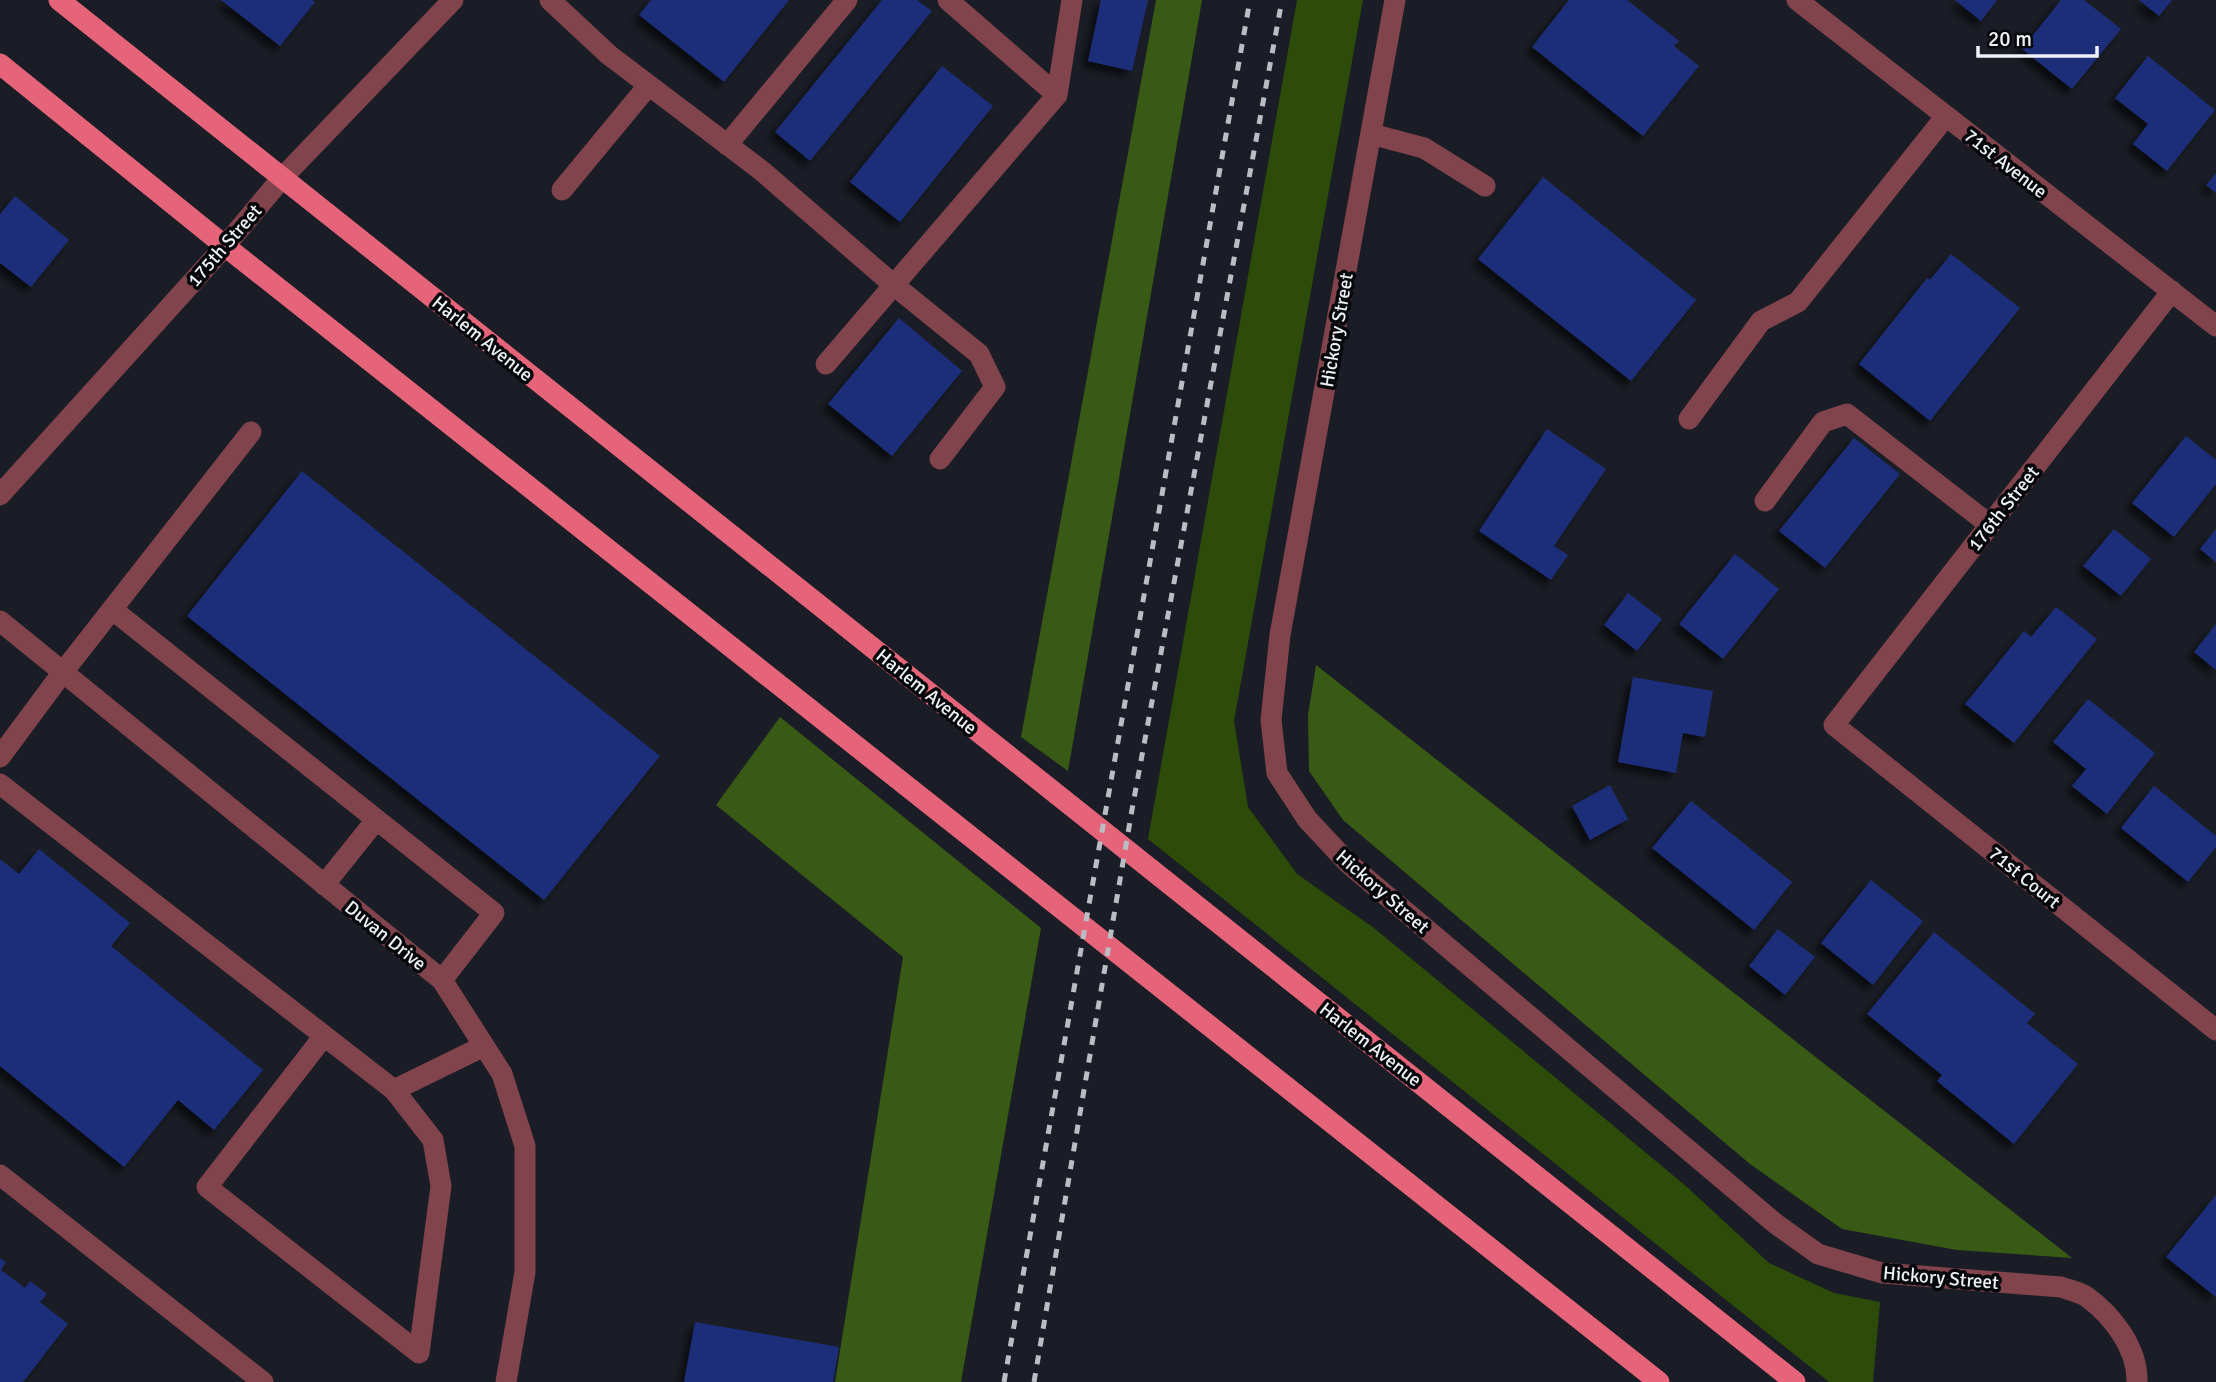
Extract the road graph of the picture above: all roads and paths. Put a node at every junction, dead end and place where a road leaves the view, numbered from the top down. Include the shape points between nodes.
1 (59, 0) edge
2 (453, 0) edge
3 (550, 0) edge
4 (847, 0) edge
5 (948, 0) edge
6 (1072, 0) edge
7 (1395, 0) edge
8 (1797, 0) edge
9 (0, 64) edge
10 (648, 86) junction
11 (1057, 95) junction
12 (1947, 116) junction
13 (1371, 134) junction
14 (727, 145) junction
15 (282, 178) junction
16 (1485, 186) dead end
17 (562, 190) dead end
18 (226, 246) junction
19 (895, 285) junction
20 (2172, 291) junction
21 (2216, 326) edge
22 (826, 364) dead end
23 (1689, 419) dead end
24 (251, 432) dead end
25 (940, 459) dead end
26 (0, 495) edge
27 (1765, 500) dead end
28 (1990, 525) junction
29 (113, 610) junction
30 (0, 621) edge
31 (63, 672) junction
32 (1834, 725) joint
33 (0, 757) edge
34 (0, 784) edge
35 (376, 820) junction
36 (324, 885) junction
37 (442, 980) junction
38 (2216, 1030) edge
39 (324, 1037) junction
40 (484, 1046) junction
41 (394, 1090) junction
42 (0, 1175) edge
43 (263, 1382) edge
44 (506, 1382) edge
45 (1659, 1382) edge
46 (1796, 1382) edge
47 (2137, 1382) edge

1 - 15 main road, Harlem Avenue
2 - 15 street, 175th Street
3 - 10 street
4 - 14 street
5 - 11 street
6 - 11 street
7 - 13 street, Hickory Street
8 - 12 street, 71st Avenue
9 - 18 main road
10 - 14 street
10 - 17 street
11 - 19 street
12 - 20 street, 71st Avenue
12 - 23 street via 1798,302 1761,321
13 - 16 street via 1424,149
13 - 47 street, Hickory Street via 1280,635 1271,720 1277,774 1307,819 1349,864 1818,1255 1882,1273 2061,1287 2085,1295 2114,1323 2133,1353
14 - 19 street
15 - 18 street, 175th Street
15 - 46 main road, Harlem Avenue
18 - 26 street, 175th Street
18 - 45 main road
19 - 22 street
19 - 25 street via 979,354 995,387
20 - 21 street, 71st Avenue
20 - 28 street, 176th Street
24 - 29 street
27 - 28 street via 1823,422 1847,414
28 - 32 street, 176th Street
29 - 31 street
29 - 35 street
30 - 31 street, Duvan Drive
31 - 33 street
31 - 36 street, Duvan Drive
32 - 38 street, 71st Court
34 - 39 street
35 - 36 street
35 - 37 street via 494,913
36 - 37 street, Duvan Drive
37 - 40 street, Duvan Drive
39 - 41 street
39 - 41 street via 207,1187 419,1353 441,1186 433,1140
40 - 41 street
40 - 44 street, Duvan Drive via 502,1074 525,1146 525,1272
42 - 43 street

